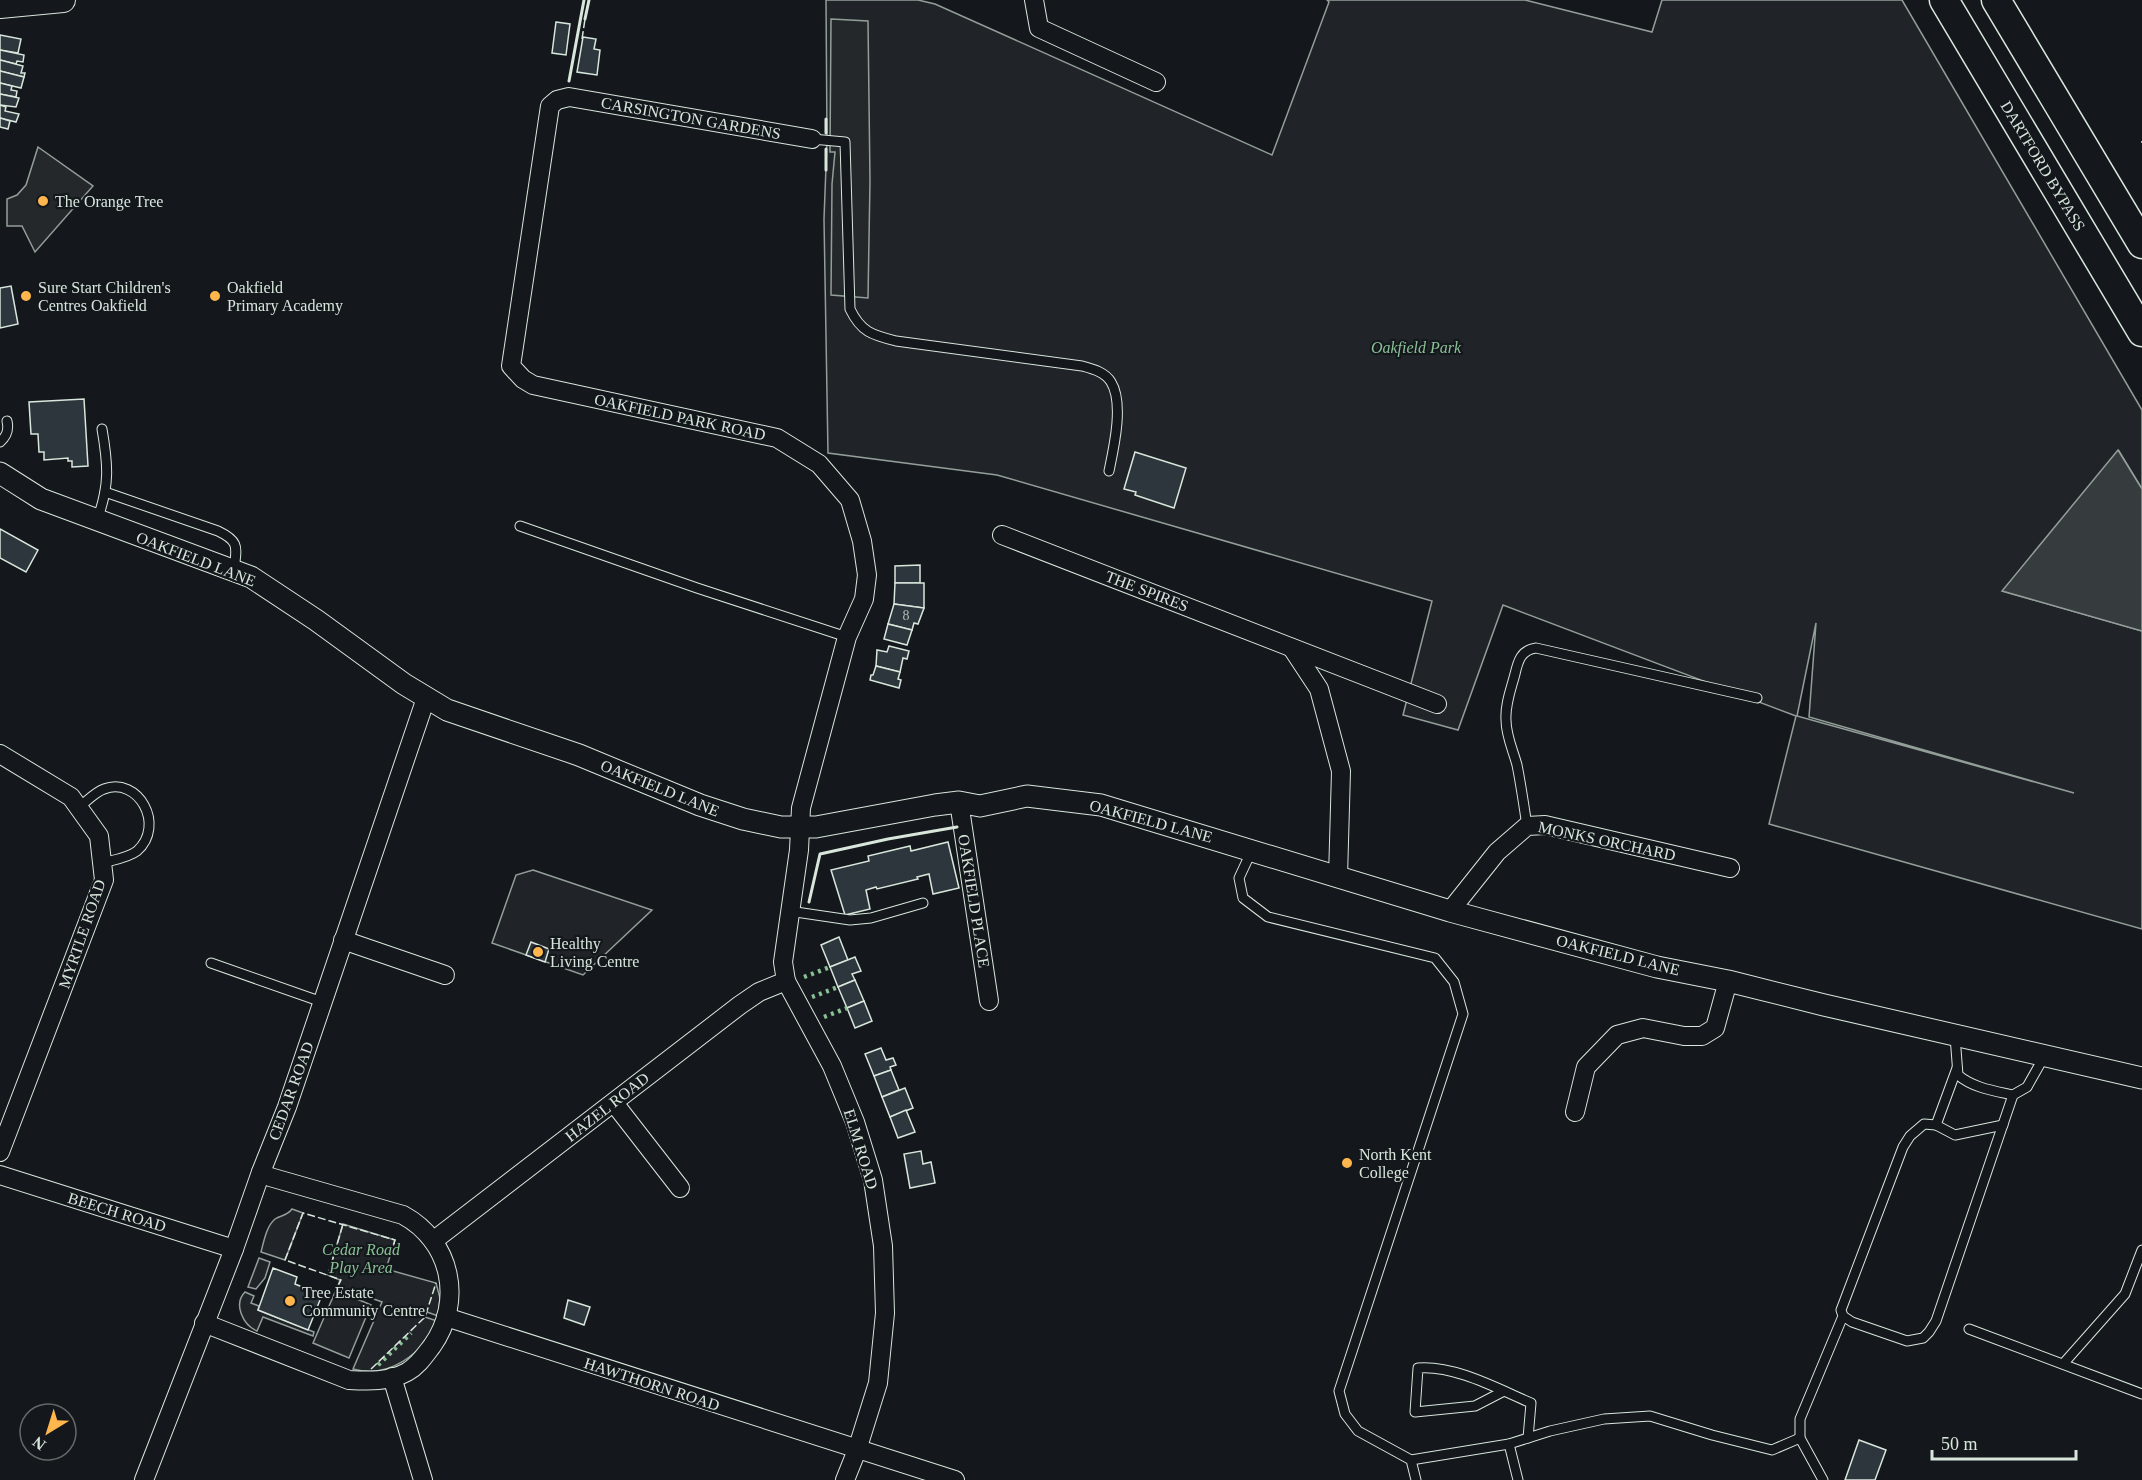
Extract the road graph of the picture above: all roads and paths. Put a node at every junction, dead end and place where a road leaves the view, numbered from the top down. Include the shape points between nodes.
1 (63, 0) edge
2 (1034, 0) edge
3 (1944, 0) edge
4 (1996, 0) edge
5 (0, 6) edge
6 (1156, 82) dead end
7 (569, 97) joint
8 (812, 139) joint
9 (2142, 244) edge
10 (2142, 332) edge
11 (7, 421) dead end
12 (102, 429) dead end
13 (0, 442) edge
14 (1109, 471) dead end
15 (0, 472) edge
16 (105, 492) junction
17 (97, 520) junction
18 (520, 526) dead end
19 (1002, 535) dead end
20 (234, 571) junction
21 (847, 637) junction
22 (1292, 648) junction
23 (426, 698) junction
24 (1757, 698) dead end
25 (1437, 704) dead end
26 (0, 754) edge
27 (959, 802) junction
28 (78, 808) junction
29 (1527, 825) junction
30 (800, 828) junction
31 (1252, 850) junction
32 (102, 863) junction
33 (1730, 868) dead end
34 (1338, 877) junction
35 (923, 903) dead end
36 (789, 910) junction
37 (1450, 911) junction
38 (343, 940) junction
39 (211, 963) dead end
40 (445, 975) dead end
41 (786, 981) junction
42 (1728, 981) junction
43 (989, 1001) dead end
44 (322, 1002) junction
45 (1955, 1035) junction
46 (2045, 1055) junction
47 (1957, 1068) junction
48 (2142, 1078) edge
49 (2013, 1095) junction
50 (614, 1103) junction
51 (1575, 1112) dead end
52 (1936, 1125) junction
53 (2003, 1125) junction
54 (0, 1152) edge
55 (261, 1172) junction
56 (0, 1175) edge
57 (680, 1188) dead end
58 (433, 1241) junction
59 (234, 1248) junction
60 (2142, 1250) edge
61 (1843, 1316) junction
62 (446, 1317) junction
63 (204, 1323) junction
64 (1969, 1329) dead end
65 (2063, 1364) junction
66 (392, 1377) junction
67 (1504, 1391) junction
68 (2142, 1394) edge
69 (1528, 1438) junction
70 (1800, 1438) junction
71 (1509, 1444) junction
72 (857, 1450) junction
73 (1411, 1460) junction
74 (144, 1480) edge
75 (423, 1480) edge
76 (845, 1480) edge
77 (955, 1480) edge
78 (1416, 1480) edge
79 (1518, 1480) edge
80 (1823, 1480) edge

1 - 5 main road
2 - 6 street via 1039,27
3 - 10 highway, DARTFORD BYPASS
4 - 9 highway
7 - 8 street, CARSINGTON GARDENS
7 - 21 street, OAKFIELD PARK ROAD via 550,106 511,366 533,385 777,438 819,464 850,500 866,559 864,599
8 - 14 lane via 845,142 850,309 857,324 875,336 896,341 1099,371 1110,381 1115,393 1116,435
11 - 13 lane via 8,429
12 - 16 lane via 108,464
15 - 17 street, OAKFIELD LANE via 41,498
16 - 17 lane
16 - 20 lane via 231,537 236,547
17 - 20 street, OAKFIELD LANE
18 - 21 lane
19 - 22 street, THE SPIRES
20 - 23 street, OAKFIELD LANE via 251,577
21 - 30 street, OAKFIELD PARK ROAD via 803,799
22 - 25 street, THE SPIRES
22 - 34 street via 1319,689 1341,771
23 - 30 street, OAKFIELD LANE via 463,716 579,755 725,814
23 - 38 street, CEDAR ROAD
24 - 29 lane via 1529,649 1518,663 1506,706 1509,744 1517,766
26 - 28 street, MYRTLE ROAD via 70,797
27 - 30 street, OAKFIELD LANE
27 - 31 street, OAKFIELD LANE via 980,806 1027,796 1101,804
27 - 43 street, OAKFIELD PLACE
28 - 32 street, MYRTLE ROAD via 99,836
28 - 32 lane via 103,789 115,786 142,800 149,814 148,832 138,850
29 - 33 street, MONKS ORCHARD via 1545,825
29 - 37 street, MONKS ORCHARD via 1497,852
30 - 36 street, ELM ROAD
31 - 34 street, OAKFIELD LANE
31 - 73 lane via 1239,879 1243,898 1268,918 1435,958 1454,982 1463,1014 1339,1391 1345,1414 1358,1431
32 - 54 street, MYRTLE ROAD via 104,880
34 - 37 street, OAKFIELD LANE
35 - 36 lane via 850,920
36 - 41 street, ELM ROAD via 784,950
37 - 42 street, OAKFIELD LANE via 1657,967
38 - 40 street
38 - 44 street, CEDAR ROAD
39 - 44 lane
41 - 50 street, HAZEL ROAD via 746,1001
41 - 72 street, ELM ROAD via 847,1101 867,1157 880,1217 885,1269 884,1338 876,1392
42 - 45 street, OAKFIELD LANE
42 - 51 street via 1715,1028 1702,1036 1643,1028 1617,1035 1586,1067
44 - 55 street, CEDAR ROAD
45 - 46 street, OAKFIELD LANE
45 - 47 lane
46 - 48 street, OAKFIELD LANE
46 - 49 lane via 2027,1087
47 - 49 lane via 1964,1080
47 - 52 lane
49 - 53 lane
50 - 57 street
50 - 58 street, HAZEL ROAD
52 - 53 lane via 1955,1134
52 - 61 lane via 1924,1124 1903,1147 1841,1310
53 - 61 lane via 1929,1332 1923,1338 1907,1341
55 - 58 street via 403,1215 416,1222
55 - 59 street, CEDAR ROAD
56 - 59 street, BEECH ROAD
58 - 62 street via 451,1284
59 - 63 street, CEDAR ROAD
60 - 65 lane via 2125,1294
61 - 70 lane via 1800,1419
62 - 66 street via 423,1358 408,1372
62 - 72 street, HAWTHORN ROAD
63 - 66 street via 349,1380 373,1382
63 - 74 street, CEDAR ROAD
64 - 65 lane
65 - 68 lane
66 - 75 street
67 - 67 lane via 1432,1367 1418,1368 1415,1412 1475,1406
67 - 69 lane via 1531,1403
69 - 70 lane via 1604,1419 1650,1416 1772,1450
69 - 71 lane
70 - 80 lane
71 - 73 lane
71 - 79 lane
72 - 76 street, ELM ROAD
72 - 77 street, HAWTHORN ROAD
73 - 78 lane

